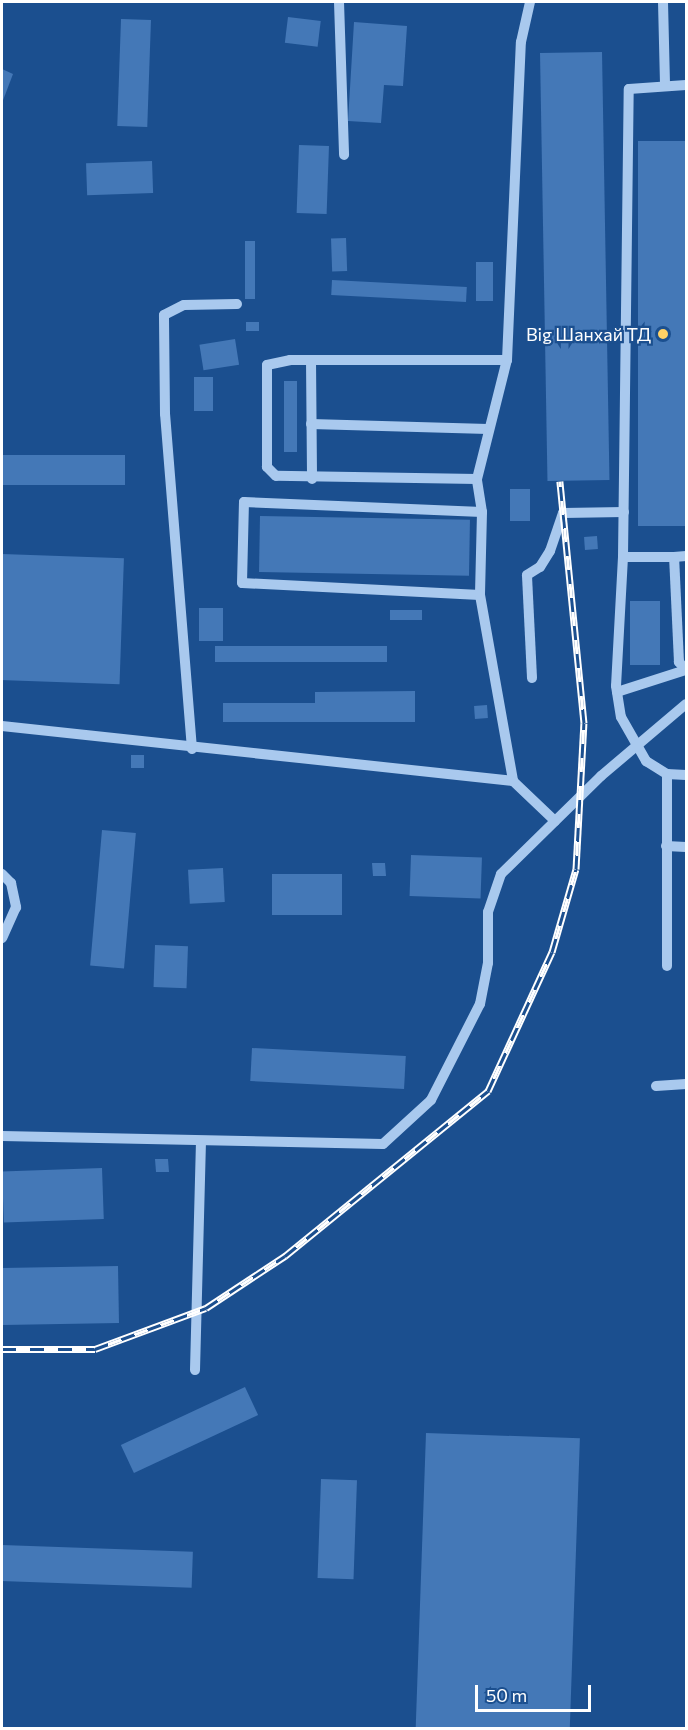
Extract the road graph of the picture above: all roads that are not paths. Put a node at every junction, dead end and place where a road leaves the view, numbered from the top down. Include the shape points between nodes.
1 (339, 2) edge
2 (530, 2) edge
3 (663, 2) edge
4 (687, 85) edge
5 (665, 86) junction
6 (344, 155) dead end
7 (237, 304) dead end
8 (311, 360) junction
9 (507, 360) junction
10 (312, 424) junction
11 (488, 429) junction
12 (312, 479) junction
13 (477, 479) junction
14 (482, 512) junction
15 (624, 512) junction
16 (687, 556) edge
17 (623, 557) junction
18 (674, 557) junction
19 (480, 595) junction
20 (683, 608) edge
21 (686, 670) edge
22 (532, 678) dead end
23 (617, 692) junction
24 (687, 704) edge
25 (2, 726) edge
26 (635, 746) junction
27 (192, 749) junction
28 (667, 774) junction
29 (687, 775) edge
30 (513, 781) junction
31 (555, 821) junction
32 (666, 846) junction
33 (687, 847) edge
34 (2, 874) edge
35 (2, 938) edge
36 (667, 966) dead end
37 (687, 1084) edge
38 (656, 1086) dead end
39 (2, 1136) edge
40 (201, 1141) junction
41 (195, 1370) dead end

1 - 6 lane
2 - 9 lane via 521,42
3 - 5 lane
4 - 5 lane
5 - 15 lane via 629,89
7 - 27 lane via 184,305 164,315 165,414
8 - 9 lane
8 - 10 lane
8 - 12 lane via 270,362 264,410 267,467 276,476
9 - 11 lane
10 - 11 lane
10 - 12 lane
11 - 13 lane
12 - 13 lane
13 - 14 lane
14 - 19 lane
14 - 19 lane via 244,502 242,572 242,583
15 - 17 lane
15 - 22 lane via 563,513 550,551 540,567 527,574
16 - 18 lane
17 - 18 lane
17 - 23 lane
18 - 20 lane
19 - 30 lane
20 - 21 lane via 679,662
21 - 23 lane
23 - 26 lane via 621,717
24 - 26 lane
25 - 27 lane
26 - 28 lane via 646,761
26 - 31 lane
27 - 30 lane
28 - 29 lane
28 - 32 lane
30 - 31 lane
31 - 40 lane via 501,874 488,912 488,963 480,1004 431,1100 405,1125 383,1144
32 - 33 lane
32 - 36 lane
34 - 35 lane via 11,884 16,907
37 - 38 lane
39 - 40 lane
40 - 41 lane

